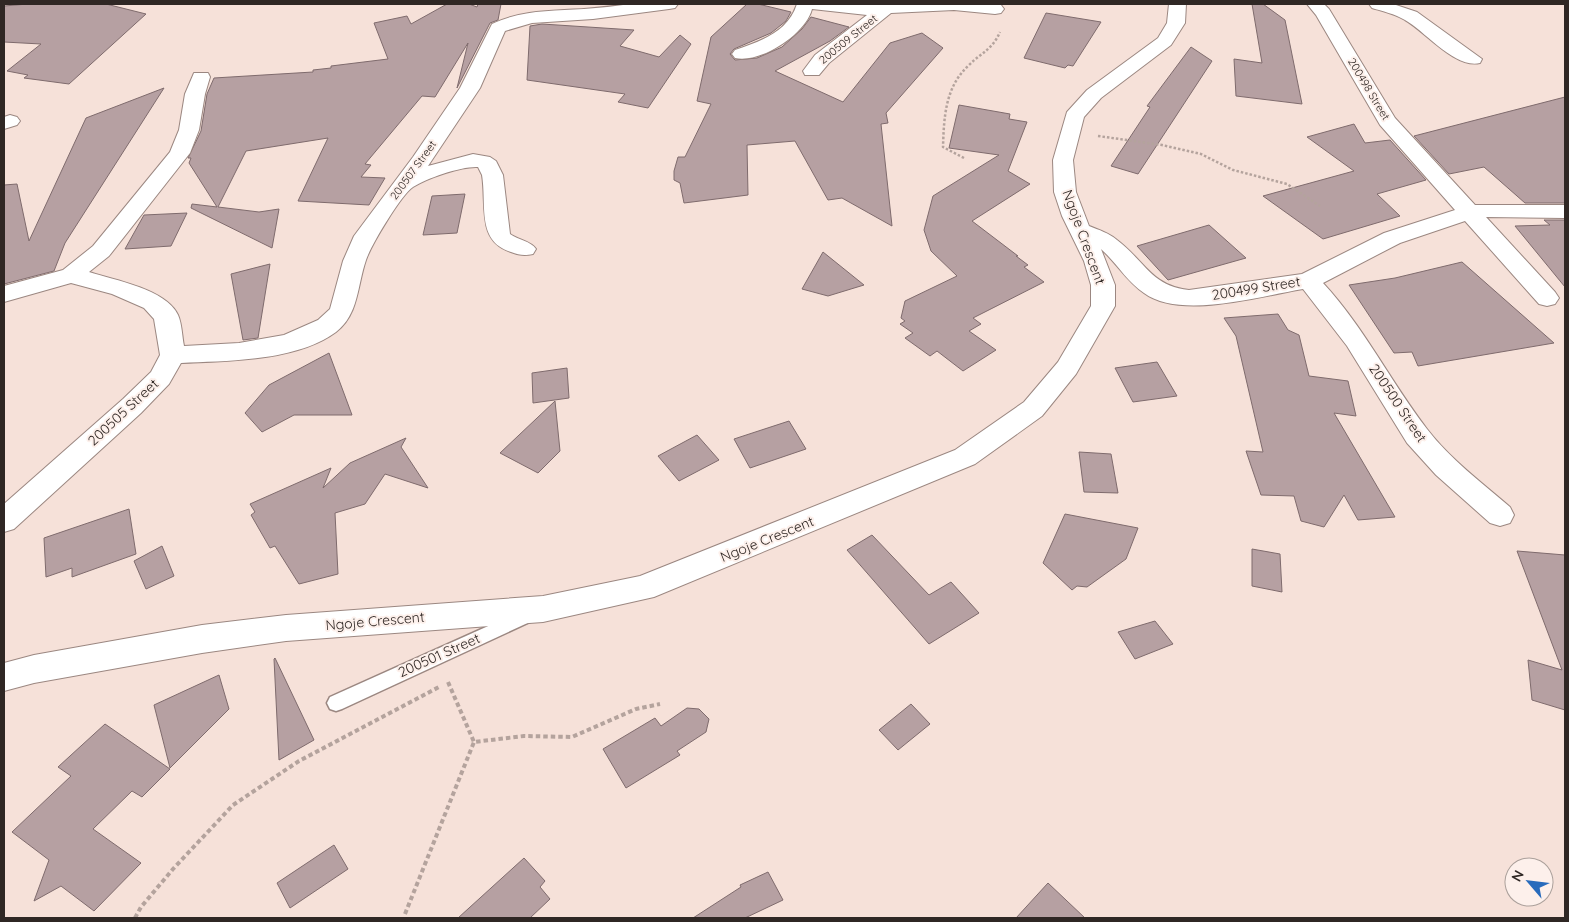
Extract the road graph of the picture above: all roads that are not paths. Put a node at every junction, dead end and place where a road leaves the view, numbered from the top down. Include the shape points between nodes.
1 (669, 4) edge
2 (806, 4) edge
3 (812, 4) edge
4 (1176, 4) edge
5 (1316, 4) edge
6 (1378, 4) edge
7 (885, 9) junction
8 (995, 9) road end
9 (741, 54) dead end
10 (1473, 59) dead end
11 (812, 71) dead end
12 (201, 77) dead end
13 (406, 182) junction
14 (1565, 211) edge
15 (1472, 212) junction
16 (1081, 231) junction
17 (525, 249) dead end
18 (71, 276) junction
19 (1308, 281) junction
20 (4, 294) edge
21 (1547, 298) dead end
22 (173, 355) junction
23 (1500, 515) dead end
24 (4, 521) edge
25 (544, 609) junction
26 (4, 677) edge
27 (336, 703) dead end

1 - 13 street, 200507 Street via 530,19 510,22 498,28 470,88
2 - 9 street via 796,25 775,42
3 - 7 street via 855,10
4 - 16 street, Ngoje Crescent via 1176,23 1165,41 1094,94 1074,116 1064,160 1065,192
5 - 15 street, 200498 Street via 1387,121
6 - 10 street via 1411,16 1446,44
7 - 8 street via 945,5
7 - 11 street, 200509 Street via 822,58
12 - 18 street via 189,130 180,153 101,251
13 - 17 street via 465,161 484,161 490,166 500,237
13 - 22 street, 200507 Street via 365,236 354,262 341,312 329,326 299,340 268,347
14 - 15 street, 200499 Street
15 - 19 street, 200499 Street via 1392,238
15 - 21 street
16 - 19 street, 200499 Street via 1112,246 1152,288 1169,296 1189,298 1227,294
16 - 25 street, Ngoje Crescent via 1103,285 1103,306 1056,384 1034,410 1006,430 965,457 643,588
18 - 20 street
18 - 22 street via 120,289 152,302 166,316
19 - 23 street, 200500 Street via 1334,309 1362,348 1419,437 1453,474
22 - 24 street, 200505 Street via 160,378 132,406
25 - 26 street, Ngoje Crescent via 305,626 220,636
25 - 27 lane, 200501 Street

